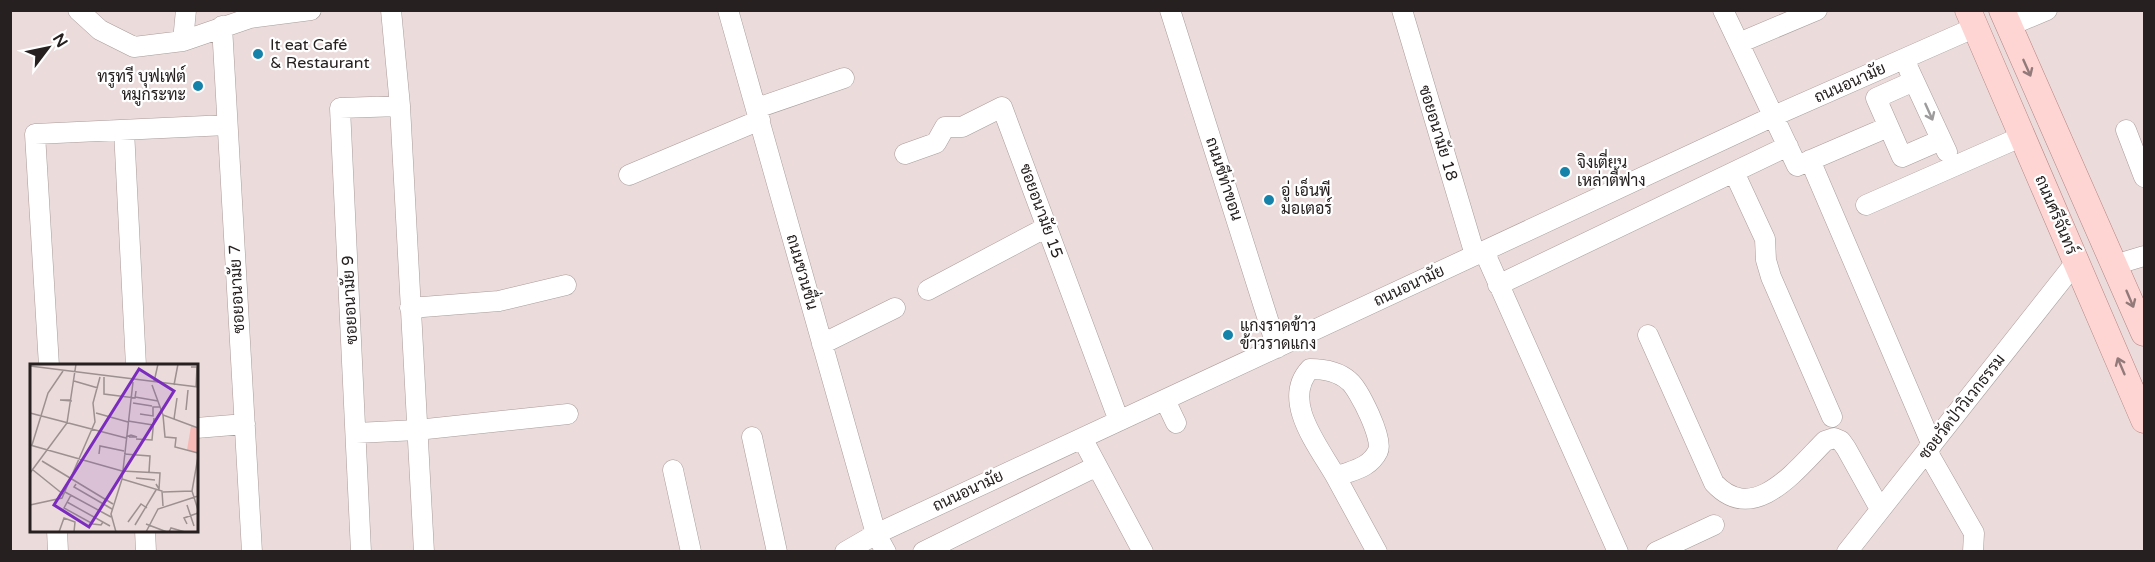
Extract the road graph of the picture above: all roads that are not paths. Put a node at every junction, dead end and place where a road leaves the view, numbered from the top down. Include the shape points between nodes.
1 (78, 10) edge
2 (186, 10) edge
3 (311, 10) edge
4 (391, 10) edge
5 (728, 10) edge
6 (1170, 10) edge
7 (1402, 10) edge
8 (1723, 10) edge
9 (1817, 10) edge
10 (2047, 10) edge
11 (2005, 17) edge
12 (1972, 19) edge
13 (222, 26) junction
14 (183, 41) junction
15 (1739, 43) junction
16 (1905, 59) junction
17 (844, 78) dead end
18 (1914, 81) junction
19 (400, 106) junction
20 (758, 114) junction
21 (1774, 116) junction
22 (227, 125) junction
23 (1888, 127) junction
24 (124, 130) junction
25 (2126, 130) dead end
26 (2023, 136) junction
27 (1941, 140) junction
28 (1788, 146) junction
29 (905, 154) dead end
30 (1810, 160) junction
31 (1953, 166) junction
32 (1734, 172) junction
33 (629, 175) dead end
34 (2145, 177) edge
35 (1866, 205) dead end
36 (1047, 227) junction
37 (1479, 253) junction
38 (2145, 256) edge
39 (2076, 262) junction
40 (2114, 265) junction
41 (566, 285) dead end
42 (1498, 285) junction
43 (928, 290) dead end
44 (410, 308) junction
45 (895, 308) dead end
46 (2145, 333) edge
47 (1648, 335) dead end
48 (822, 344) junction
49 (1286, 344) junction
50 (49, 364) edge
51 (136, 364) edge
52 (1310, 369) junction
53 (1165, 400) junction
54 (568, 414) dead end
55 (1832, 417) dead end
56 (2144, 418) edge
57 (1119, 421) junction
58 (1176, 423) dead end
59 (245, 424) junction
60 (198, 428) edge
61 (417, 430) junction
62 (356, 433) junction
63 (752, 437) dead end
64 (1082, 438) junction
65 (1930, 448) junction
66 (1097, 466) junction
67 (1020, 467) junction
68 (673, 470) dead end
69 (1336, 477) junction
70 (968, 491) junction
71 (1035, 496) junction
72 (1880, 509) junction
73 (987, 519) junction
74 (1714, 525) dead end
75 (57, 532) edge
76 (145, 532) edge
77 (876, 534) junction
78 (58, 552) edge
79 (146, 552) edge
80 (252, 552) edge
81 (361, 552) edge
82 (424, 552) edge
83 (691, 552) edge
84 (777, 552) edge
85 (845, 552) edge
86 (886, 552) edge
87 (923, 552) edge
88 (1143, 552) edge
89 (1377, 552) edge
90 (1618, 552) edge
91 (1656, 552) edge
92 (1847, 552) edge
93 (1973, 552) edge

1 - 14 street via 100,30 134,47
2 - 14 street
3 - 13 street
4 - 19 street
5 - 20 street, ถนนชวนชื่น
6 - 49 street, ถนนชีท่าขอน
7 - 37 street, ซอยอนามัย 18
8 - 15 street
9 - 15 street
10 - 11 street
11 - 12 main road
11 -> 40 main road, ถนนศรีจันทร์
12 - 16 street, ถนนอนามัย
12 - 26 main road, ถนนศรีจันทร์
13 - 14 street
13 - 22 street, ซอยอนามัย 7
15 - 21 street
16 - 18 street
16 - 21 street, ถนนอนามัย
17 - 20 street
18 - 23 street via 1876,98
18 -> 27 street
19 - 44 street
19 - 62 street, ซอยอนามัย 9 via 340,108
20 - 33 street
20 - 48 street, ถนนชวนชื่น
21 - 28 street
21 - 37 street, ถนนอนามัย
22 - 24 street
22 - 59 street, ซอยอนามัย 7
23 - 27 street via 1902,157
23 - 30 street
24 - 50 street via 35,134
24 - 51 street
25 - 34 street
26 - 31 street
26 - 39 main road, ถนนศรีจันทร์
27 - 31 street
28 - 30 street via 1797,166
28 - 32 street
29 - 36 street, ซอยอนามัย 15 via 936,143 945,127 962,127 1002,107
30 - 65 street
31 - 35 street
32 - 42 street
32 - 55 street via 1765,239 1771,277
36 - 43 street
36 - 57 street, ซอยอนามัย 15
37 - 42 street, ซอยอนามัย 18
37 - 49 street, ถนนอนามัย
38 - 40 street
56 -> 39 main road, ถนนศรีจันทร์
39 - 65 street, ซอยวัดป่าวิเวกธรรม
40 -> 46 main road, ถนนศรีจันทร์
41 - 44 street via 500,301
42 - 90 street, ซอยอนามัย 18
44 - 61 street
45 - 48 street
47 - 72 street via 1714,483 1726,496 1740,499 1778,488 1825,441 1834,438 1846,448
48 - 77 street, ถนนชวนชื่น
49 - 52 street, ถนนชีท่าขอน
49 - 53 street, ถนนอนามัย
52 - 69 street via 1300,389 1300,410
52 - 69 street via 1339,374 1351,382 1379,435 1380,446 1368,464
53 - 57 street, ถนนอนามัย
53 - 58 street
54 - 61 street
57 - 64 street, ถนนอนามัย
59 - 60 street
59 - 80 street, ซอยอนามัย 7
61 - 62 street
61 - 82 street
62 - 81 street, ซอยอนามัย 9
63 - 84 street
64 - 66 street
64 - 67 street, ถนนอนามัย
65 - 72 street, ซอยวัดป่าวิเวกธรรม
65 - 93 street via 1974,533
66 - 71 street
66 - 88 street
67 - 70 street, ถนนอนามัย
67 - 71 street
68 - 83 street
69 - 89 street
70 - 73 street
70 - 77 street, ถนนอนามัย
71 - 73 street
72 - 92 street, ซอยวัดป่าวิเวกธรรม
73 - 87 street
74 - 91 street
75 - 78 street
76 - 79 street
77 - 85 street, ถนนอนามัย
77 - 86 street, ถนนชวนชื่น

